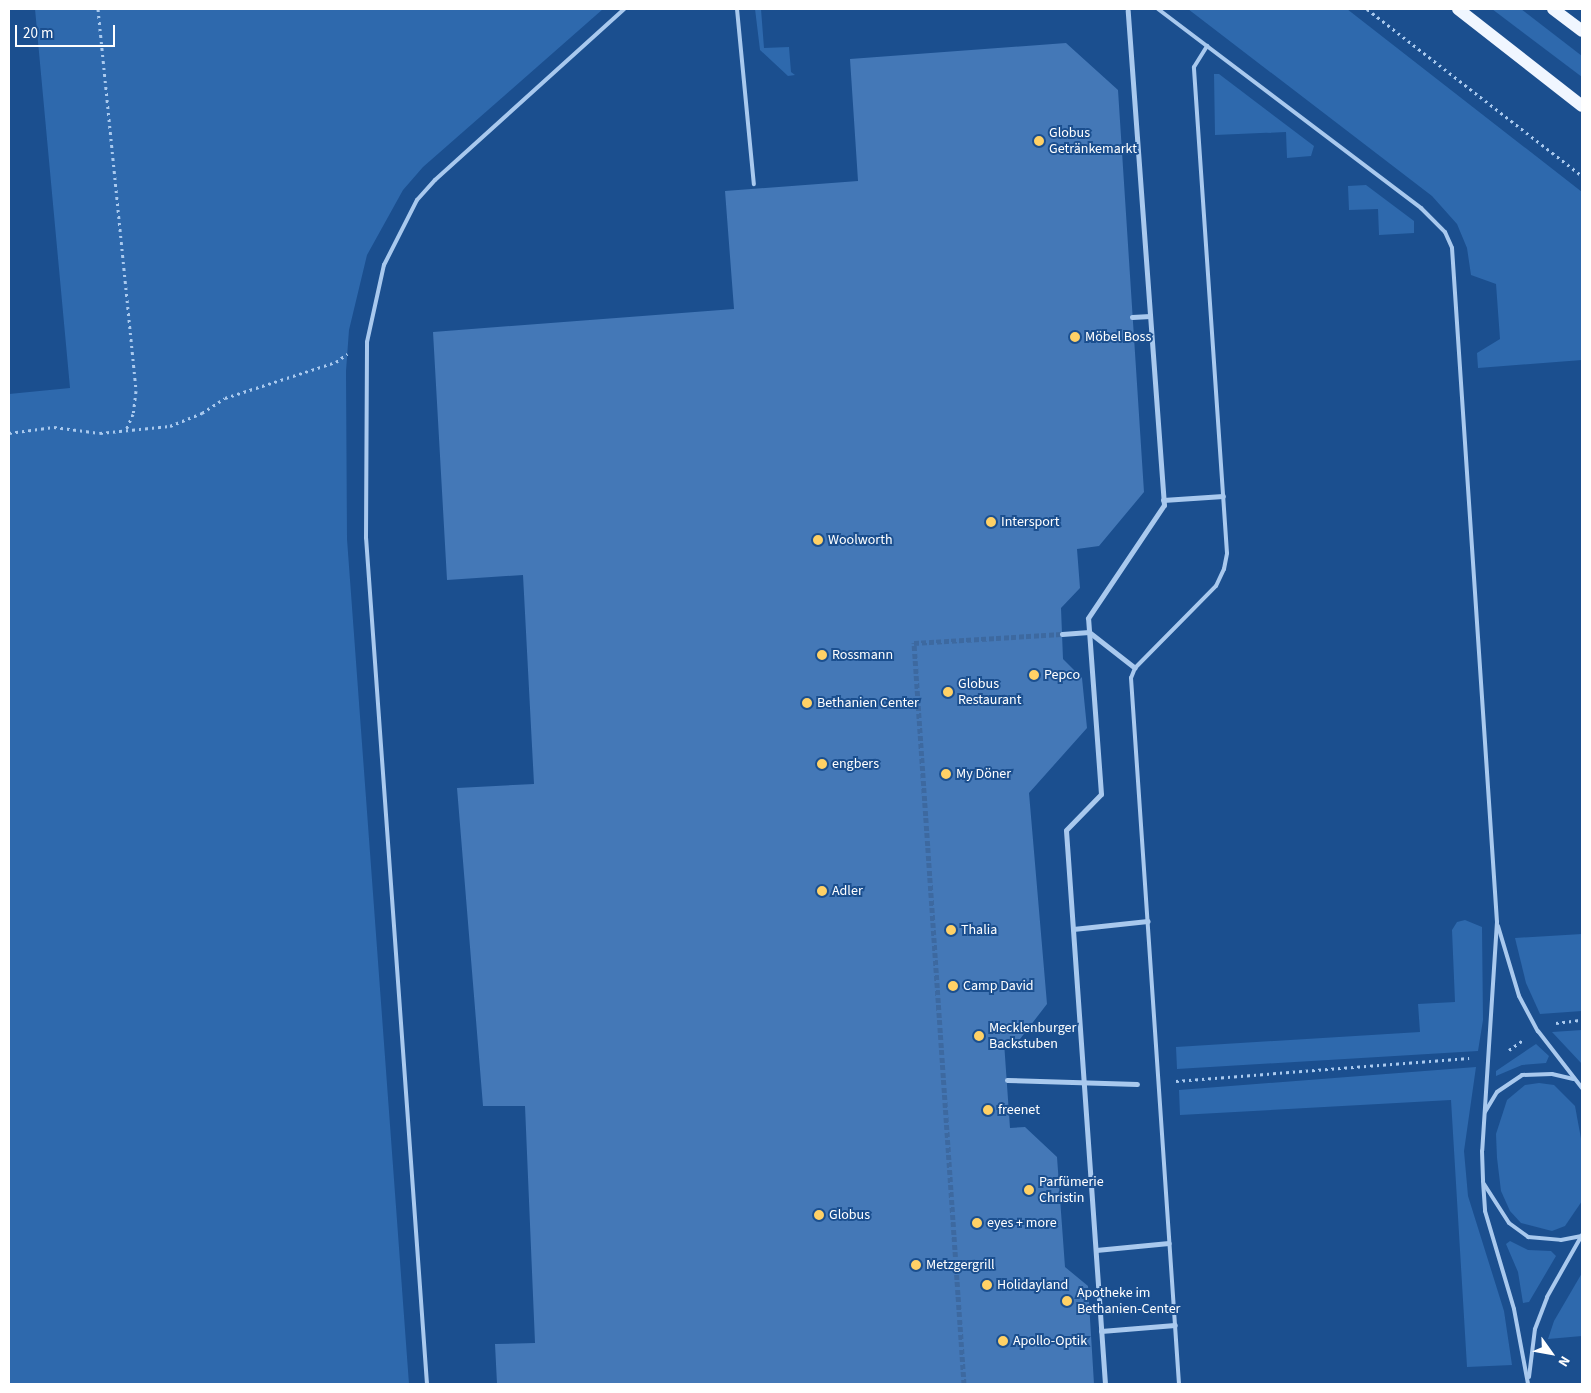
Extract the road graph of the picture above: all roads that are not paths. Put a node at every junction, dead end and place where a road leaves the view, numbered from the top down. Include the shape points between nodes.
1 (624, 9) edge
2 (737, 9) edge
3 (1158, 9) edge
4 (1458, 9) edge
5 (1553, 9) edge
6 (1128, 10) edge
7 (1582, 31) edge
8 (1207, 46) junction
9 (1582, 106) edge
10 (1137, 148) junction
11 (1122, 149) dead end
12 (754, 184) dead end
13 (1150, 316) junction
14 (1132, 317) dead end
15 (1223, 496) junction
16 (1163, 500) junction
17 (1089, 632) junction
18 (1062, 634) tunnel mouth
19 (1135, 668) junction
20 (1148, 921) junction
21 (1496, 922) junction
22 (1073, 930) junction
23 (1573, 1079) junction
24 (1007, 1080) dead end
25 (1084, 1083) junction
26 (1137, 1084) dead end
27 (1582, 1088) edge
28 (1484, 1114) junction
29 (1483, 1181) junction
30 (1582, 1236) edge
31 (1169, 1243) junction
32 (1096, 1250) junction
33 (1175, 1325) junction
34 (1101, 1331) junction
35 (1528, 1383) edge
36 (427, 1384) edge
37 (1105, 1384) edge
38 (1179, 1384) edge

1 - 36 lane via 417,200 384,265 366,342 366,538
2 - 12 lane
3 - 8 lane
4 - 9 main road
5 - 7 main road
6 - 10 street
8 - 15 lane via 1194,67
8 - 21 lane via 1421,208 1445,232 1452,248
10 - 11 street
10 - 13 street
13 - 14 street
13 - 16 street
15 - 16 street
15 - 19 lane via 1227,553 1216,586
16 - 17 street via 1164,504 1088,618
17 - 18 street
17 - 19 street
17 - 22 street via 1101,794 1066,830
19 - 20 lane via 1131,678
20 - 22 street
20 - 31 lane
21 - 23 lane via 1519,996 1538,1031
21 - 28 lane
22 - 25 street
23 - 27 lane
23 - 28 lane via 1552,1074 1522,1075 1497,1092
24 - 25 street
25 - 26 street
25 - 32 street
28 - 29 lane
29 - 30 lane via 1509,1223 1528,1237 1561,1240
29 - 35 lane via 1485,1212 1514,1309
30 - 35 lane via 1547,1298 1535,1329
31 - 32 street
31 - 33 lane
32 - 34 street
33 - 34 street
33 - 38 lane
34 - 37 street

